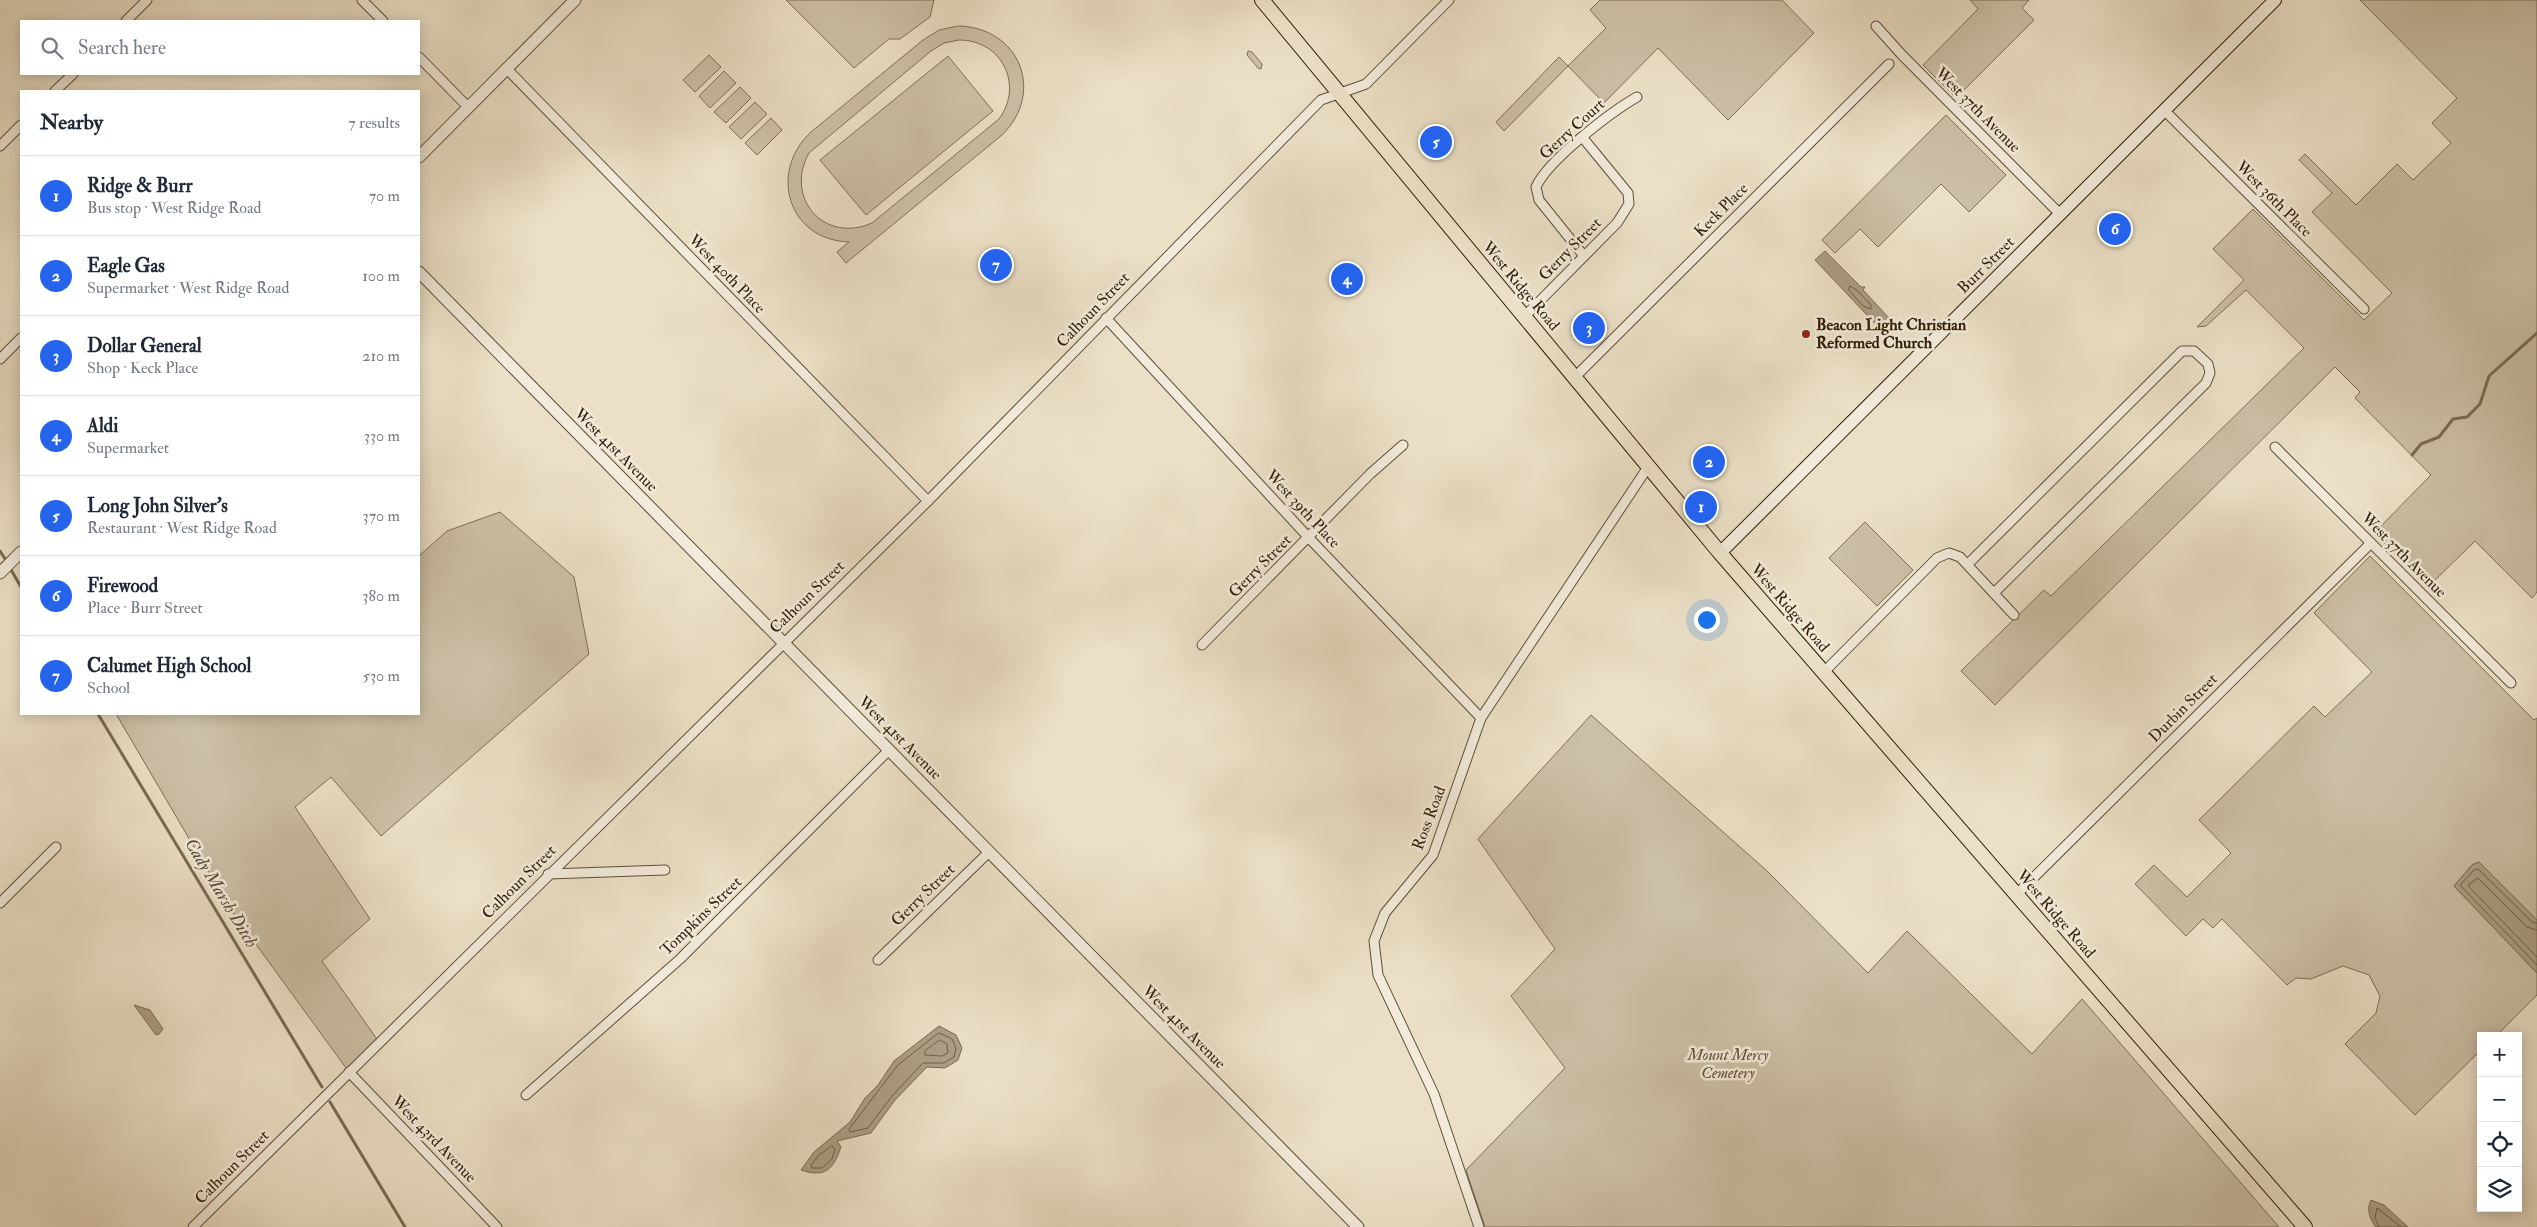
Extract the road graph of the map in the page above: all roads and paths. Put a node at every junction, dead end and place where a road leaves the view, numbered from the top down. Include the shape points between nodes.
1 (147, 0) edge
2 (362, 0) edge
3 (574, 0) edge
4 (1262, 0) edge
5 (1449, 0) edge
6 (2275, 0) edge
7 (127, 20) edge
8 (382, 20) edge
9 (1876, 26) dead end
10 (420, 58) edge
11 (1889, 64) dead end
12 (506, 68) junction
13 (72, 75) edge
14 (56, 90) edge
15 (1340, 94) junction
16 (1637, 98) dead end
17 (468, 107) junction
18 (2164, 110) junction
19 (20, 125) edge
20 (1583, 138) junction
21 (0, 146) edge
22 (420, 156) edge
23 (2060, 214) junction
24 (1584, 256) junction
25 (420, 273) edge
26 (2364, 309) dead end
27 (1524, 317) junction
28 (1106, 318) junction
29 (20, 339) edge
30 (0, 359) edge
31 (1574, 378) junction
32 (1403, 445) dead end
33 (2275, 447) dead end
34 (1648, 468) junction
35 (928, 501) junction
36 (1309, 538) junction
37 (2371, 543) junction
38 (20, 553) edge
39 (1720, 554) junction
40 (1968, 564) junction
41 (0, 573) edge
42 (1994, 593) junction
43 (2014, 616) dead end
44 (782, 642) junction
45 (1202, 645) dead end
46 (1823, 673) junction
47 (2511, 683) dead end
48 (1481, 718) junction
49 (889, 750) junction
50 (56, 847) dead end
51 (989, 852) junction
52 (665, 870) dead end
53 (548, 874) junction
54 (2016, 895) junction
55 (0, 903) edge
56 (878, 960) dead end
57 (349, 1072) junction
58 (526, 1095) dead end
59 (193, 1227) edge
60 (497, 1227) edge
61 (1358, 1227) edge
62 (1479, 1227) edge
63 (2305, 1227) edge

1 - 7 street
2 - 8 street
3 - 12 street
4 - 15 main road, West Ridge Road
5 - 15 street, Calhoun Street via 1366,84
6 - 18 main road, Burr Street
9 - 23 street, West 37th Avenue
10 - 17 street
11 - 31 street, Keck Place
12 - 17 street
12 - 35 street, West 40th Place
13 - 14 street
15 - 27 main road, West Ridge Road
15 - 28 street, Calhoun Street via 1321,100
16 - 20 street, Gerry Court via 1609,114
17 - 22 street
18 - 23 main road, Burr Street
18 - 26 street, West 36th Place
19 - 21 street
20 - 24 street, Gerry Street via 1625,188 1630,199 1620,219
20 - 24 street, Gerry Court via 1545,173 1536,191 1539,200
23 - 39 main road, Burr Street
24 - 27 street, Gerry Street
25 - 44 street, West 41st Avenue
27 - 31 main road, West Ridge Road
28 - 35 street, Calhoun Street
28 - 36 street, West 39th Place
29 - 30 street
31 - 34 main road, West Ridge Road
32 - 36 street, Gerry Street via 1370,474
33 - 37 street, West 37th Avenue
34 - 39 main road, West Ridge Road
34 - 48 street, Ross Road
35 - 44 street, Calhoun Street
36 - 45 street, Gerry Street
36 - 48 street, West 39th Place
37 - 47 street, West 37th Avenue
37 - 54 street, Durbin Street
38 - 41 street
39 - 46 main road, West Ridge Road
40 - 42 street
40 - 42 street via 2180,353 2192,350 2207,362 2210,373 2206,383
40 - 46 street via 1953,553 1939,556
42 - 43 street
44 - 49 street, West 41st Avenue
44 - 53 street, Calhoun Street
46 - 54 main road, West Ridge Road
48 - 62 street, Ross Road via 1433,855 1385,913 1374,941 1378,976 1434,1094
49 - 51 street, West 41st Avenue
49 - 58 street, Tompkins Street via 680,959
50 - 55 street
51 - 56 street, Gerry Street
51 - 61 street, West 41st Avenue
52 - 53 street
53 - 57 street, Calhoun Street
54 - 63 main road, West Ridge Road
57 - 59 street, Calhoun Street
57 - 60 street, West 43rd Avenue

